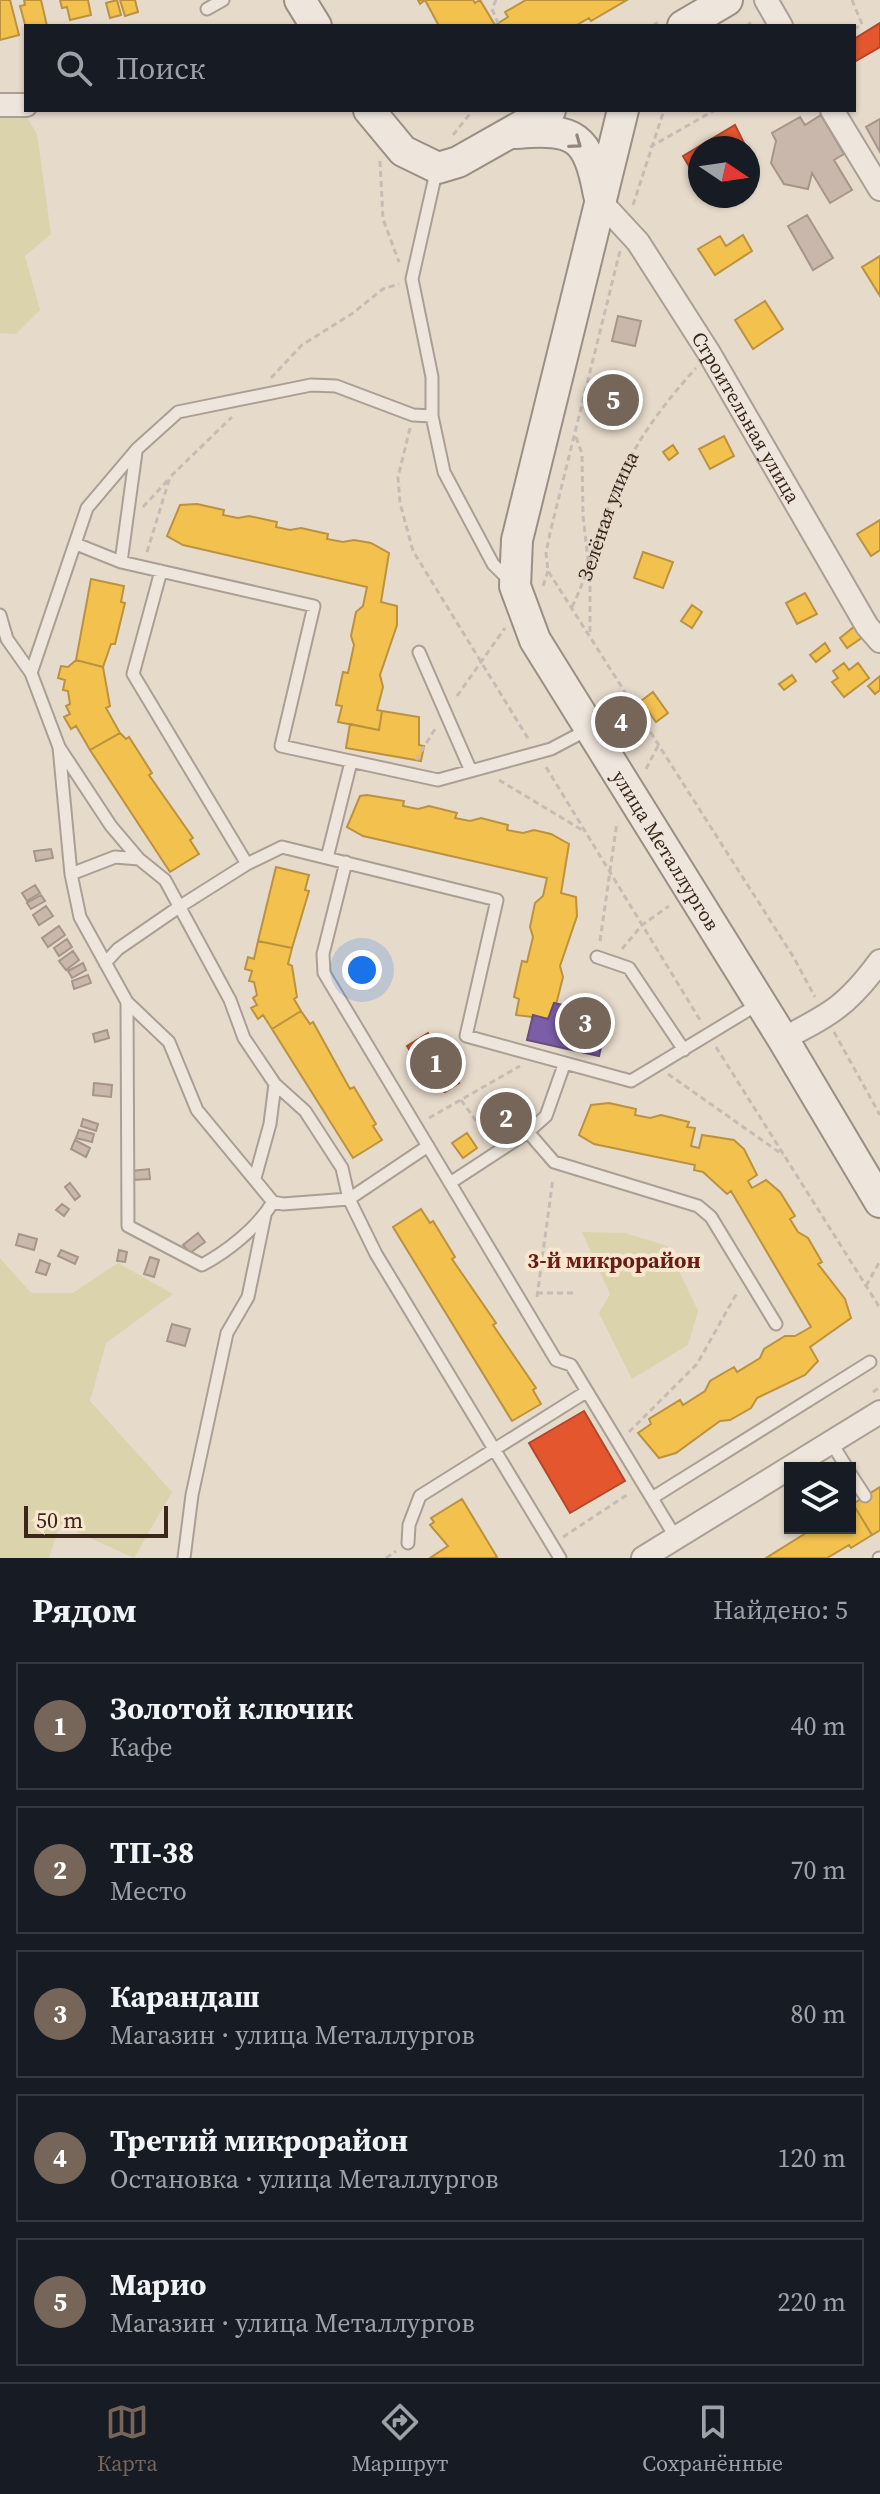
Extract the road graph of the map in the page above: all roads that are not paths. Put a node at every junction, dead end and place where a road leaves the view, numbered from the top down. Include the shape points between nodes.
1 (223, 0) edge
2 (300, 0) edge
3 (766, 0) edge
4 (207, 9) dead end
5 (315, 24) edge
6 (780, 24) edge
7 (0, 105) edge
8 (24, 105) edge
9 (547, 112) edge
10 (622, 112) edge
11 (833, 112) edge
12 (375, 120) edge
13 (514, 133) junction
14 (438, 168) junction
15 (880, 189) edge
16 (600, 201) junction
17 (432, 416) junction
18 (137, 449) junction
19 (76, 544) junction
20 (121, 562) junction
21 (161, 571) junction
22 (515, 586) junction
23 (0, 615) edge
24 (880, 641) edge
25 (419, 652) dead end
26 (31, 673) junction
27 (591, 728) junction
28 (59, 747) junction
29 (351, 762) junction
30 (471, 771) junction
31 (327, 858) junction
32 (139, 859) junction
33 (346, 862) junction
34 (247, 864) junction
35 (71, 874) junction
36 (179, 907) junction
37 (597, 957) road end
38 (880, 961) edge
39 (105, 963) junction
40 (127, 1002) junction
41 (761, 1003) junction
42 (783, 1039) junction
43 (684, 1050) junction
44 (564, 1065) junction
45 (275, 1084) junction
46 (528, 1132) junction
47 (428, 1146) junction
48 (255, 1178) junction
49 (450, 1183) junction
50 (349, 1199) junction
51 (273, 1202) junction
52 (880, 1202) edge
53 (265, 1215) junction
54 (776, 1324) dead end
55 (870, 1362) dead end
56 (586, 1392) junction
57 (880, 1412) edge
58 (831, 1442) junction
59 (493, 1449) junction
60 (844, 1462) edge
61 (856, 1481) edge
62 (865, 1496) dead end
63 (652, 1498) junction
64 (676, 1538) junction
65 (408, 1543) dead end
66 (184, 1558) edge
67 (560, 1558) edge
68 (643, 1558) edge

1 - 4 lane
2 - 5 street
3 - 6 street
7 - 8 street
9 - 13 street
10 - 16 street, улица Металлургов
11 - 15 street
12 - 14 street via 403,151
13 - 14 street
13 -> 16 street via 549,130 583,144 592,158
14 - 17 lane via 412,279 432,377
16 - 22 street, улица Металлургов via 517,540
16 - 24 street, Строительная улица via 626,228 709,353
17 - 18 lane via 413,415 336,386 311,385 178,412
17 - 22 lane via 444,472 493,564
18 - 19 lane via 87,508
18 - 20 lane
19 - 20 lane
19 - 26 lane
20 - 21 lane
21 - 29 lane via 314,606 281,746
21 - 34 lane via 133,674
22 - 27 street, улица Металлургов via 535,640
23 - 26 lane via 7,639
25 - 30 lane
26 - 28 lane
27 - 30 lane via 537,753
27 - 41 street, улица Металлургов
28 - 32 lane
28 - 35 lane
29 - 30 lane via 438,780
29 - 31 lane
31 - 33 lane
31 - 34 lane via 282,847
32 - 35 lane via 115,857
32 - 36 lane via 165,880
33 - 44 lane via 497,900 466,1036
33 - 47 lane via 323,954 324,973
34 - 36 lane
35 - 39 lane via 80,917
36 - 39 lane
36 - 45 lane via 230,1000 244,1038
37 - 43 lane via 629,968
38 - 42 street via 854,996
39 - 40 lane
40 - 48 lane via 169,1042 197,1110
40 - 53 lane via 128,1226 202,1265 220,1256
41 - 42 street, улица Металлургов
41 - 43 lane
42 - 52 street, улица Металлургов
43 - 44 lane via 631,1081
44 - 46 lane via 546,1116
45 - 48 lane
45 - 50 lane via 312,1122 342,1168
46 - 49 lane
46 - 54 lane via 554,1162 698,1206 711,1217
47 - 49 lane
47 - 50 lane
48 - 51 lane
49 - 56 lane via 556,1360 571,1365
50 - 51 lane
50 - 59 lane via 376,1254
51 - 53 lane
53 - 66 lane via 248,1297 227,1333
55 - 63 lane
56 - 59 lane
56 - 63 lane
57 - 58 street
58 - 60 lane
58 - 64 street
59 - 65 lane via 420,1496
59 - 67 lane
61 - 62 lane
63 - 64 lane
64 - 68 street

